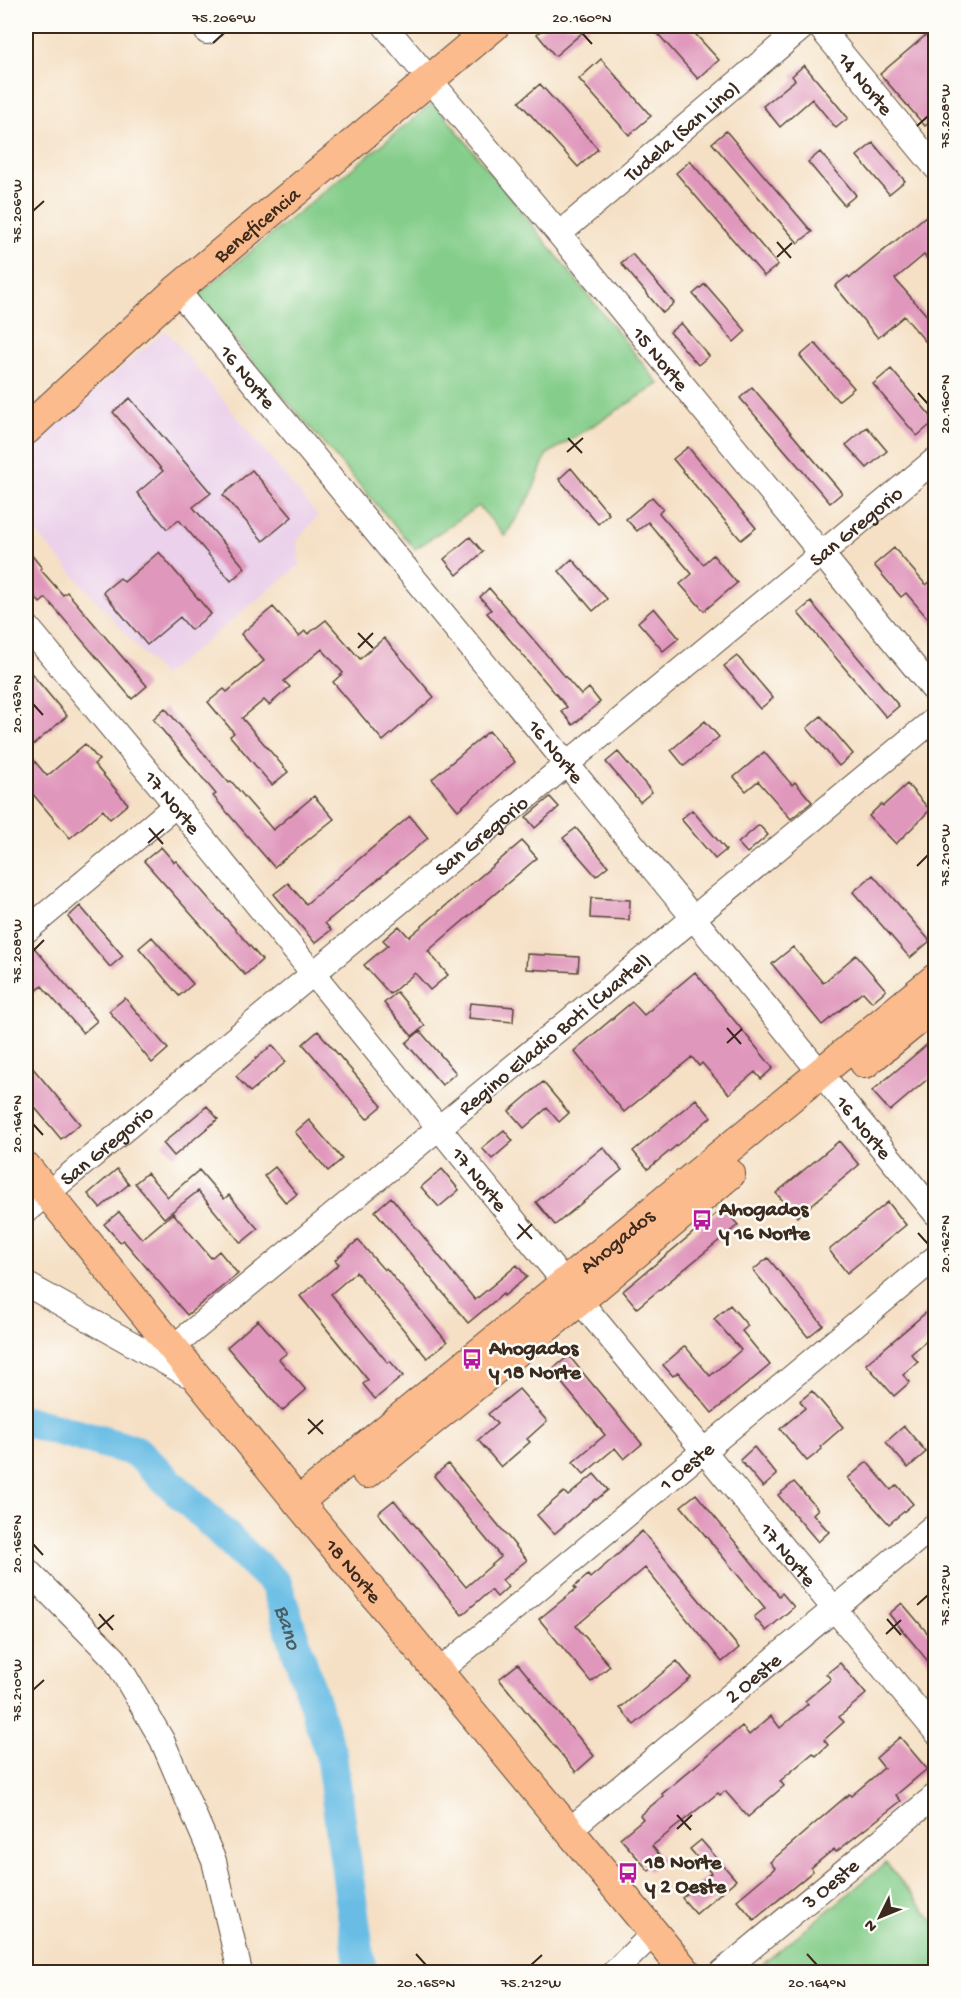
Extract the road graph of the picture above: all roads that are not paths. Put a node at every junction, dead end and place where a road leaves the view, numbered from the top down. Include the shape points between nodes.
1 (385, 26) edge
2 (494, 26) edge
3 (804, 26) edge
4 (819, 26) edge
5 (430, 80) junction
6 (936, 168) edge
7 (559, 234) junction
8 (177, 290) junction
9 (26, 430) edge
10 (936, 459) edge
11 (821, 553) junction
12 (26, 625) edge
13 (936, 693) edge
14 (936, 718) edge
15 (565, 764) junction
16 (176, 805) junction
17 (693, 917) junction
18 (26, 931) edge
19 (313, 973) junction
20 (936, 978) edge
21 (936, 1005) edge
22 (827, 1081) junction
23 (438, 1128) junction
24 (26, 1167) edge
25 (36, 1202) edge
26 (936, 1214) edge
27 (936, 1257) edge
28 (26, 1284) edge
29 (572, 1291) junction
30 (172, 1348) junction
31 (197, 1380) junction
32 (703, 1451) junction
33 (304, 1510) junction
34 (936, 1524) edge
35 (26, 1569) edge
36 (834, 1609) junction
37 (437, 1673) junction
38 (936, 1732) edge
39 (936, 1795) edge
40 (568, 1831) junction
41 (654, 1933) junction
42 (240, 1972) edge
43 (614, 1972) edge
44 (686, 1972) edge
45 (722, 1972) edge

1 - 5 street, 15 Norte
2 - 5 main road, Beneficencia
3 - 7 street, Tudela (San Lino)
4 - 6 street, 14 Norte
5 - 7 street, 15 Norte
5 - 8 main road, Beneficencia
7 - 11 street, 15 Norte
8 - 9 main road, Beneficencia
8 - 15 street, 16 Norte via 425,588
10 - 11 street, San Gregorio
11 - 13 street, 15 Norte
11 - 15 street, San Gregorio
12 - 16 street, 17 Norte
14 - 17 street, Regino Eladio Boti (Cuartel)
15 - 17 street, 16 Norte
15 - 19 street, San Gregorio
16 - 18 street
16 - 19 street, 17 Norte
17 - 22 street, 16 Norte
17 - 23 street, Regino Eladio Boti (Cuartel)
19 - 23 street, 17 Norte
19 - 25 street, San Gregorio
20 - 22 main road, Ahogados
21 - 22 main road, Ahogados
22 - 26 street, 16 Norte
22 - 29 main road, Ahogados
23 - 29 street, 17 Norte
23 - 30 street, Regino Eladio Boti (Cuartel)
24 - 25 main road, 18 Norte
25 - 30 main road, 18 Norte
27 - 32 street, 1 Oeste
28 - 31 street
29 - 32 street, 17 Norte
29 - 33 main road, Ahogados
30 - 31 main road, 18 Norte
31 - 33 main road, 18 Norte
32 - 36 street, 17 Norte
32 - 37 street, 1 Oeste
33 - 37 main road, 18 Norte
34 - 36 street, 2 Oeste
35 - 42 street via 115,1659 162,1740 214,1861
36 - 38 street, 17 Norte
36 - 40 street, 2 Oeste
37 - 40 main road, 18 Norte
39 - 45 street, 3 Oeste
40 - 41 main road, 18 Norte
41 - 43 street
41 - 44 main road, 18 Norte

